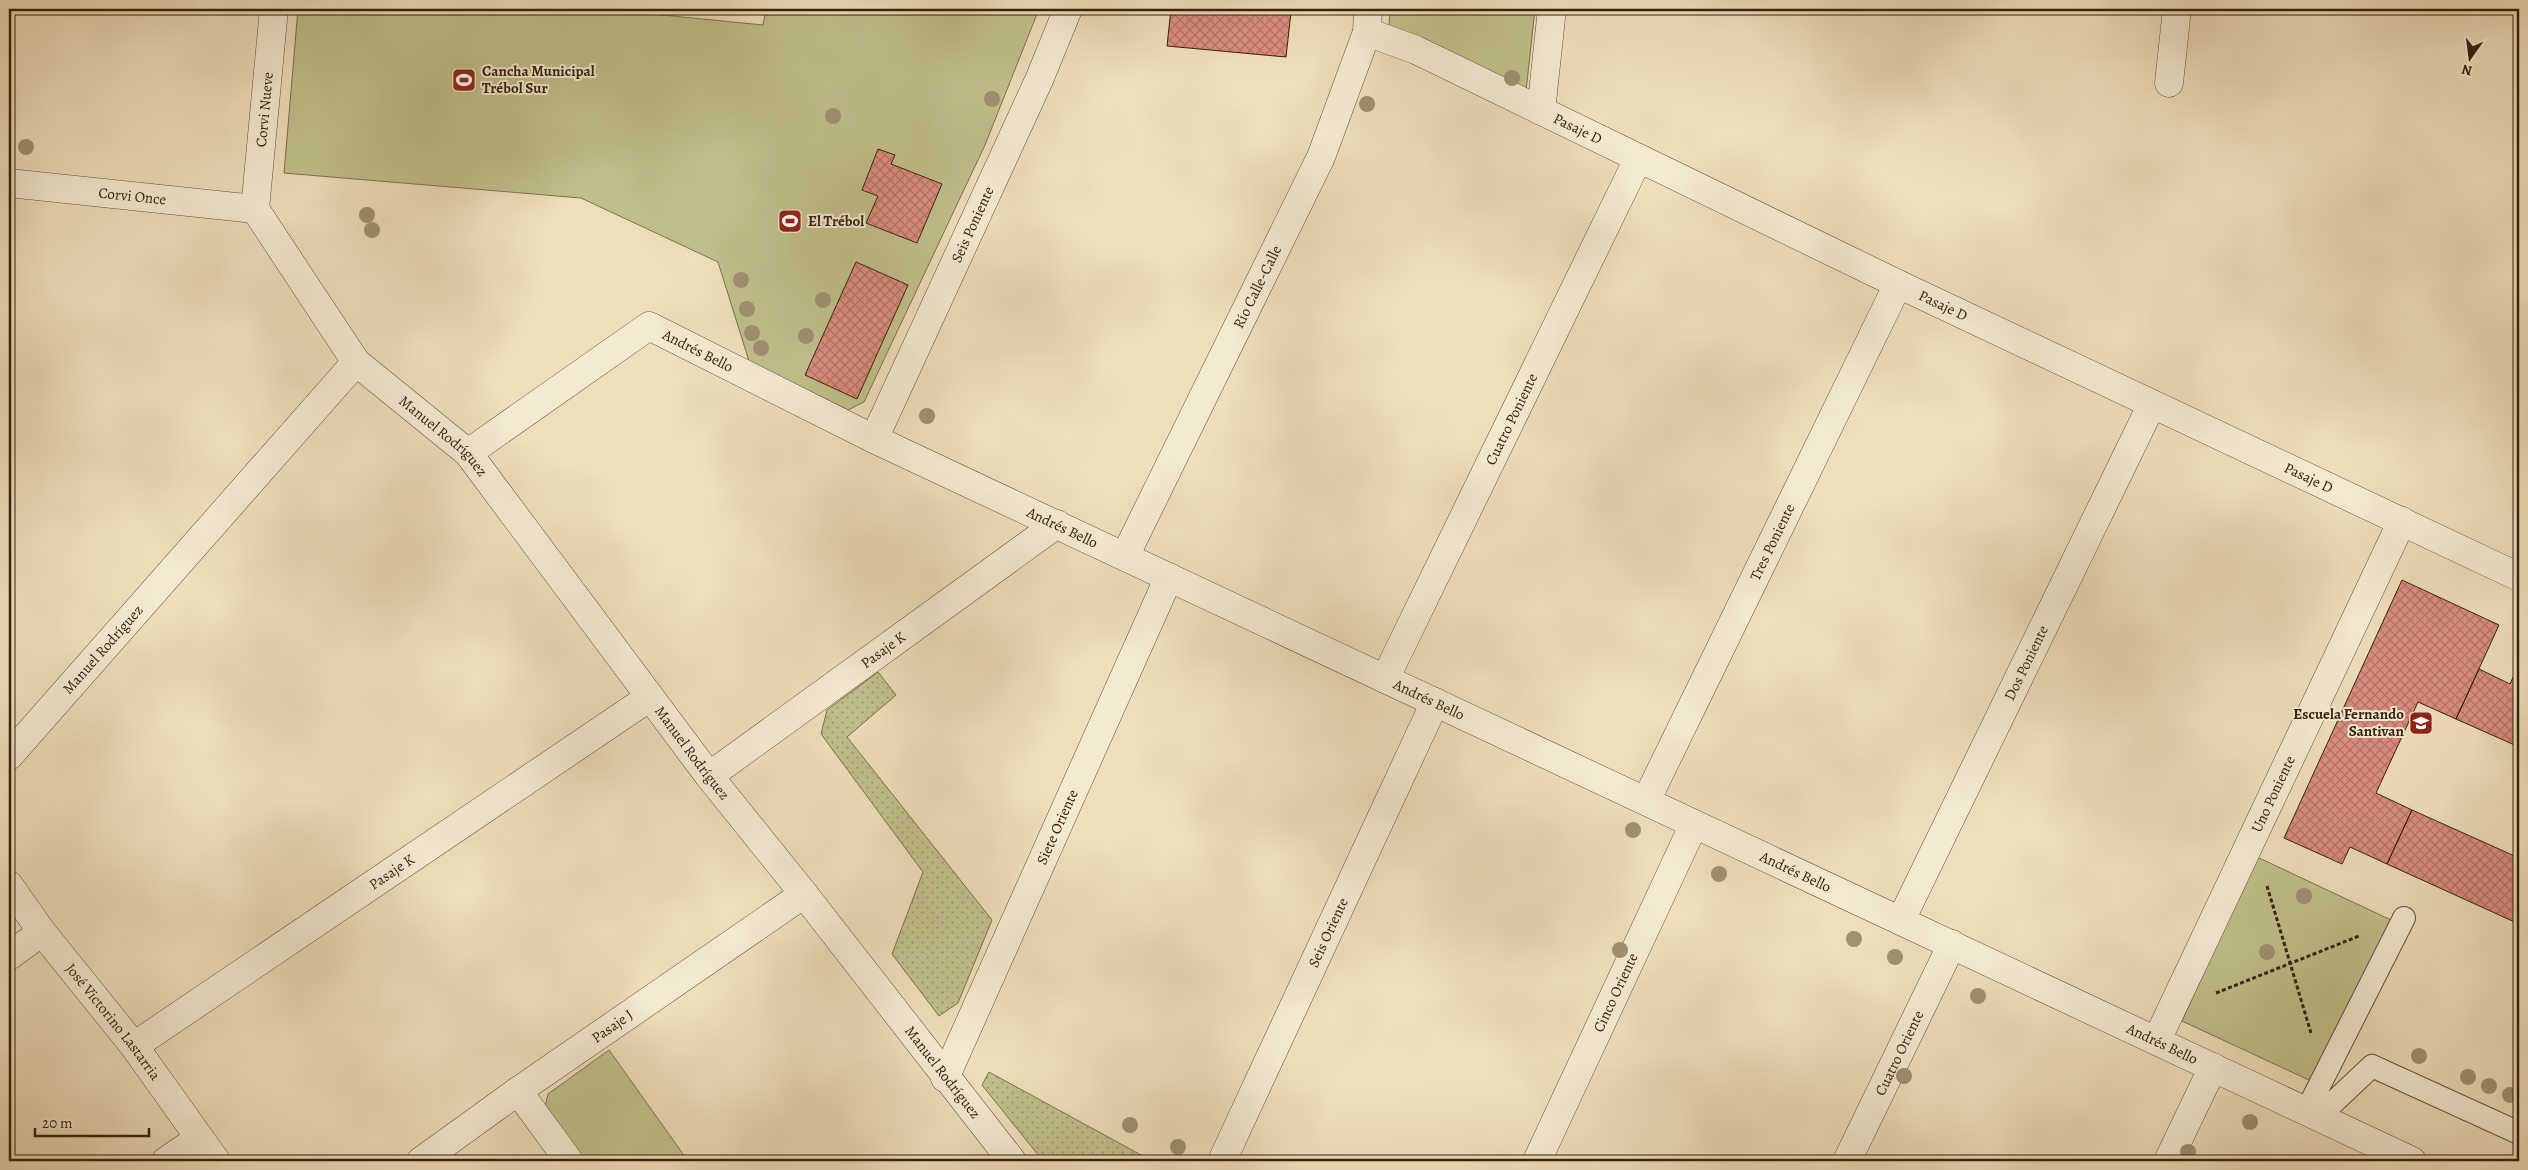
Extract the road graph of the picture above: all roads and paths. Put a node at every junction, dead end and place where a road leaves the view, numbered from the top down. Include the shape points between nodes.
1 (274, 9) edge
2 (1068, 9) edge
3 (1552, 9) edge
4 (2177, 9) edge
5 (1367, 20) edge
6 (2169, 83) dead end
7 (1541, 111) junction
8 (1638, 159) junction
9 (9, 183) edge
10 (256, 209) junction
11 (1898, 284) junction
12 (356, 362) junction
13 (2152, 404) junction
14 (874, 439) junction
15 (468, 453) junction
16 (2402, 521) junction
17 (1057, 524) junction
18 (1125, 556) junction
19 (1169, 577) junction
20 (2519, 577) edge
21 (1385, 679) junction
22 (650, 697) junction
23 (1435, 702) junction
24 (9, 756) edge
25 (709, 776) junction
26 (1646, 801) junction
27 (1694, 824) junction
28 (2253, 837) junction
29 (9, 885) edge
30 (804, 894) junction
31 (2404, 918) dead end
32 (1901, 920) junction
33 (42, 932) junction
34 (2361, 935) dead end
35 (1952, 944) junction
36 (9, 956) edge
37 (2290, 963) junction
38 (2171, 1012) junction
39 (2157, 1040) junction
40 (134, 1046) junction
41 (2213, 1068) junction
42 (2324, 1077) junction
43 (945, 1078) junction
44 (518, 1091) junction
45 (2313, 1113) junction
46 (2519, 1133) edge
47 (198, 1139) junction
48 (166, 1161) edge
49 (216, 1161) edge
50 (421, 1161) edge
51 (569, 1161) edge
52 (1012, 1161) edge
53 (1222, 1161) edge
54 (1538, 1161) edge
55 (1847, 1161) edge
56 (2168, 1161) edge
57 (2412, 1161) edge

1 - 10 street, Corvi Nueve
2 - 14 street, Seis Poniente via 1039,80
3 - 7 street
4 - 6 street
5 - 7 street, Pasaje D via 1416,50
5 - 18 street, Río Calle-Calle via 1322,157
7 - 8 street, Pasaje D
8 - 11 street, Pasaje D
8 - 21 street, Cuatro Poniente
9 - 10 street, Corvi Once
10 - 12 street, Manuel Rodríguez
11 - 13 street, Pasaje D
11 - 26 street, Tres Poniente
12 - 15 street, Manuel Rodríguez
12 - 24 street, Manuel Rodríguez
13 - 16 street, Pasaje D
13 - 32 street, Dos Poniente
14 - 15 street, Andrés Bello via 649,326
14 - 17 street, Andrés Bello
15 - 22 street, Manuel Rodríguez
16 - 20 street, Pasaje D
16 - 28 street, Uno Poniente
17 - 18 street, Andrés Bello
17 - 25 street, Pasaje K
18 - 19 street, Andrés Bello
19 - 21 street, Andrés Bello
19 - 43 street, Siete Oriente
21 - 23 street, Andrés Bello
22 - 25 street, Manuel Rodríguez
22 - 40 street, Pasaje K
23 - 26 street, Andrés Bello
23 - 53 street, Seis Oriente
25 - 30 street, Manuel Rodríguez
26 - 27 street, Andrés Bello
27 - 32 street, Andrés Bello
27 - 54 street, Cinco Oriente
28 - 37 path
28 - 38 street, Uno Poniente
29 - 33 street, José Victorino Lastarria
30 - 43 street, Manuel Rodríguez
30 - 44 street, Pasaje J
31 - 42 lane
32 - 35 street, Andrés Bello
33 - 36 street
33 - 40 street, José Victorino Lastarria
34 - 37 path
35 - 39 street, Andrés Bello
35 - 55 street, Cuatro Oriente
37 - 38 path
37 - 42 path
38 - 39 street, Uno Poniente
39 - 41 street, Andrés Bello
40 - 47 street, José Victorino Lastarria
41 - 45 street, Andrés Bello
41 - 56 street
42 - 45 lane
43 - 52 street, Manuel Rodríguez
44 - 50 street, Pasaje J
44 - 51 street
45 - 46 lane via 2372,1066
45 - 57 street, Andrés Bello
47 - 48 street
47 - 49 street, José Victorino Lastarria

